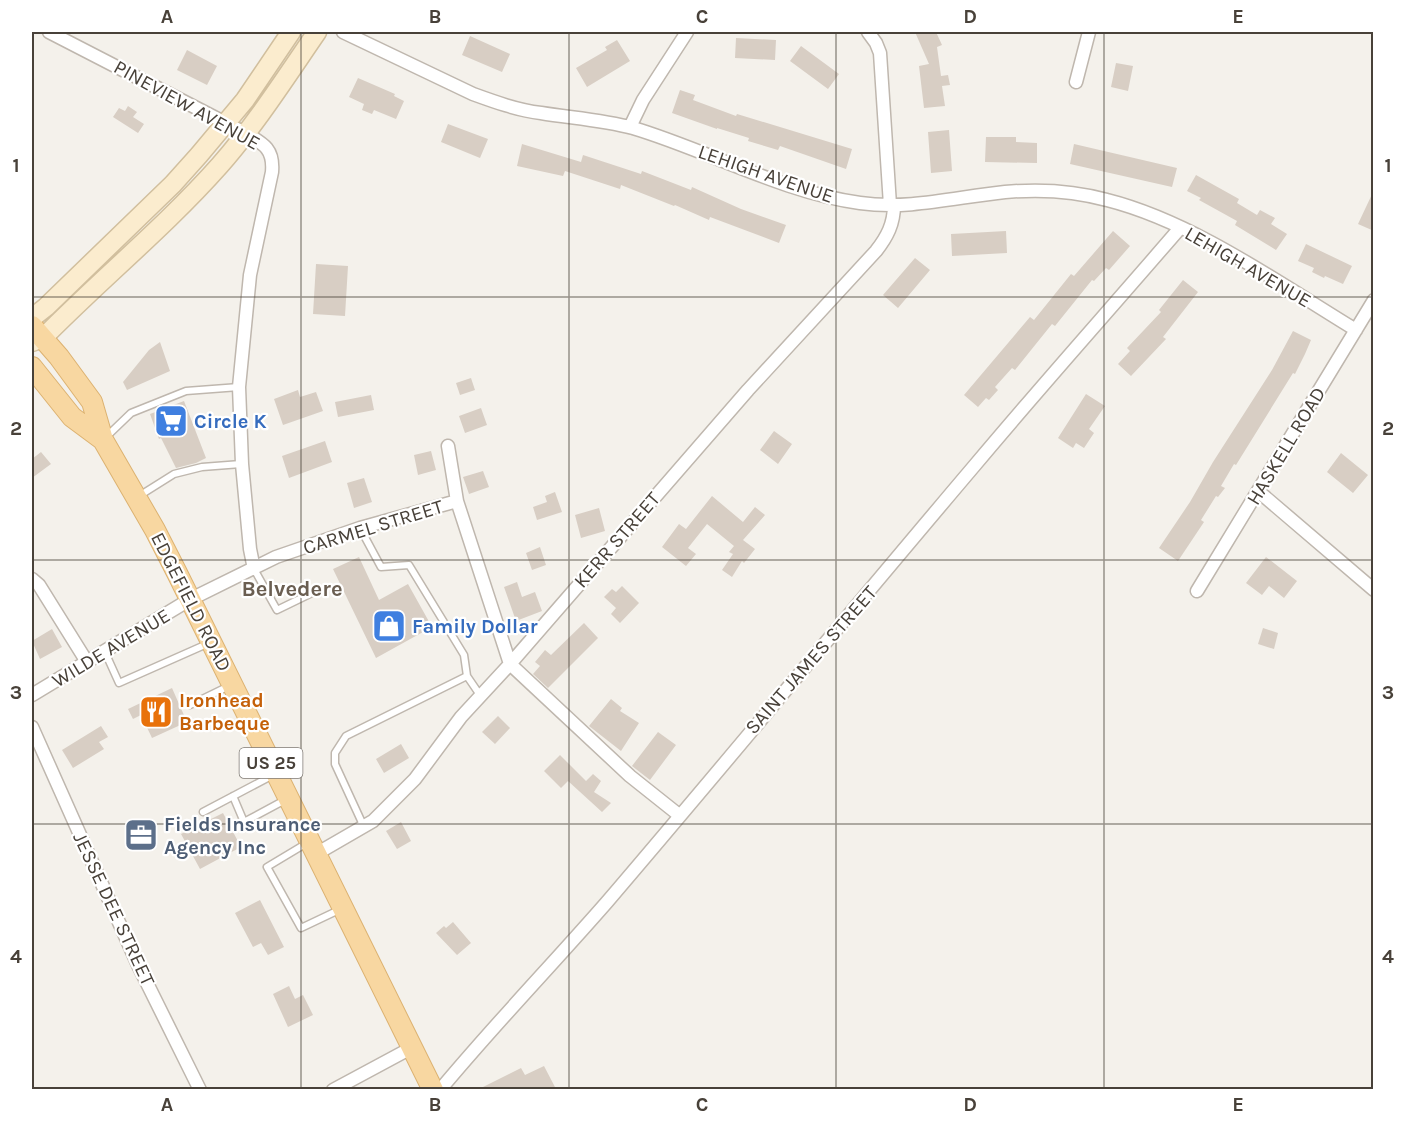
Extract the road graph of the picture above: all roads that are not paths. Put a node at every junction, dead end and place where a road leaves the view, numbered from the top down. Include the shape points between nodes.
1 (49, 32) edge
2 (291, 32) edge
3 (317, 32) edge
4 (343, 32) edge
5 (687, 32) edge
6 (868, 32) edge
7 (1089, 32) edge
8 (1076, 82) dead end
9 (226, 124) junction
10 (630, 128) junction
11 (245, 133) junction
12 (892, 205) junction
13 (1180, 228) junction
14 (1374, 300) edge
15 (32, 318) edge
16 (1356, 330) junction
17 (35, 335) edge
18 (32, 367) edge
19 (239, 387) junction
20 (103, 440) junction
21 (448, 446) dead end
22 (242, 464) junction
23 (1258, 491) junction
24 (136, 498) junction
25 (457, 501) junction
26 (360, 528) junction
27 (254, 569) junction
28 (32, 579) edge
29 (1374, 590) edge
30 (1197, 591) dead end
31 (315, 592) dead end
32 (189, 600) junction
33 (211, 642) junction
34 (105, 652) junction
35 (87, 663) junction
36 (510, 663) junction
37 (467, 676) junction
38 (232, 685) junction
39 (32, 695) edge
40 (480, 695) junction
41 (190, 705) dead end
42 (32, 727) edge
43 (276, 773) junction
44 (233, 796) junction
45 (288, 798) junction
46 (203, 812) dead end
47 (679, 814) junction
48 (364, 827) junction
49 (313, 848) junction
50 (344, 908) junction
51 (413, 1047) junction
52 (200, 1089) edge
53 (333, 1089) edge
54 (434, 1089) edge
55 (440, 1089) edge

1 - 9 street, PINEVIEW AVENUE
2 - 9 main road
3 - 11 main road
4 - 10 street, LEHIGH AVENUE via 495,102
5 - 10 street
6 - 12 street, KERR STREET via 880,53
7 - 8 street
9 - 11 street, PINEVIEW AVENUE
9 - 15 main road via 173,184
10 - 12 street, LEHIGH AVENUE via 782,183 840,199
11 - 17 main road via 220,165 162,224
11 - 19 street, PINEVIEW AVENUE via 261,142 273,160 250,276
12 - 13 street, LEHIGH AVENUE via 1006,192 1056,192 1130,206
12 - 36 street, KERR STREET via 890,230 876,251 748,390
13 - 16 street, LEHIGH AVENUE
13 - 47 street, SAINT JAMES STREET
14 - 16 street, HASKELL ROAD
16 - 23 street, HASKELL ROAD
17 - 20 main road, EDGEFIELD ROAD / US 25 via 92,402
18 - 20 main road, EDGEFIELD ROAD / US 25 via 72,417
19 - 20 lane via 186,391 131,413
19 - 22 street, PINEVIEW AVENUE
20 - 24 main road, EDGEFIELD ROAD / US 25
21 - 25 street
22 - 24 lane via 174,474
22 - 27 street, PINEVIEW AVENUE
23 - 29 street
23 - 30 street, HASKELL ROAD
24 - 32 main road, EDGEFIELD ROAD / US 25
25 - 26 street, CARMEL STREET
25 - 36 street, CARMEL STREET
26 - 27 street, CARMEL STREET via 276,557
26 - 37 lane via 381,567 409,565 464,655
27 - 31 lane via 277,610
27 - 32 street, CARMEL STREET
28 - 35 street
32 - 33 main road, EDGEFIELD ROAD / US 25
32 - 34 street, WILDE AVENUE
33 - 34 lane via 119,683
33 - 38 main road, EDGEFIELD ROAD / US 25
34 - 35 street, WILDE AVENUE
35 - 39 street, WILDE AVENUE
36 - 40 street, KERR STREET
36 - 47 street, CARMEL STREET via 630,776
37 - 40 lane
37 - 48 lane via 346,736 340,744 335,764
38 - 41 lane
38 - 43 main road, EDGEFIELD ROAD / US 25
40 - 48 street, KERR STREET via 415,779
42 - 52 street, JESSE DEE STREET via 138,965
43 - 44 lane
43 - 45 main road, EDGEFIELD ROAD / US 25
44 - 45 lane via 244,822
44 - 46 lane
45 - 49 main road, EDGEFIELD ROAD / US 25
47 - 55 street, SAINT JAMES STREET
48 - 49 street, KERR STREET
49 - 50 main road, EDGEFIELD ROAD / US 25
49 - 50 lane via 267,867 301,928
50 - 51 main road, EDGEFIELD ROAD / US 25
51 - 53 street
51 - 54 main road, EDGEFIELD ROAD / US 25

